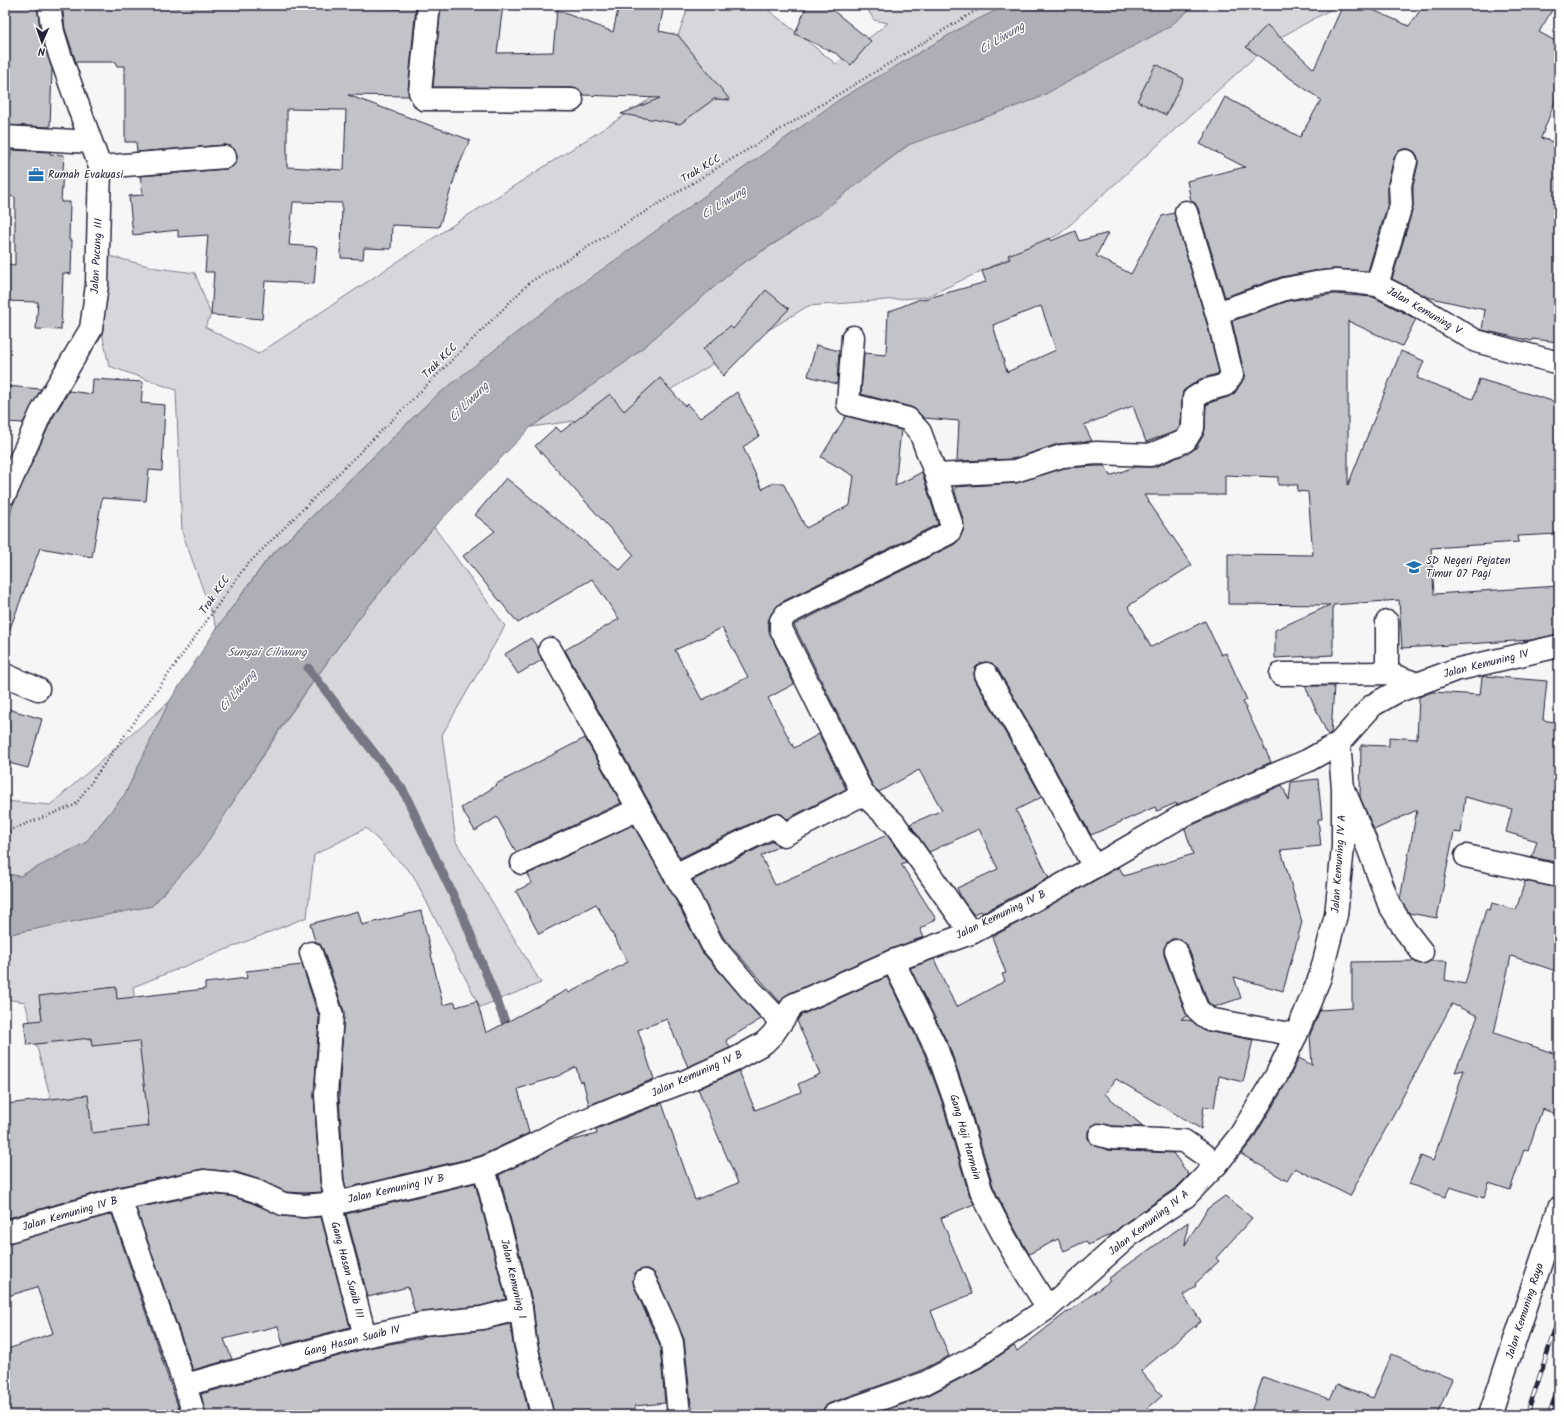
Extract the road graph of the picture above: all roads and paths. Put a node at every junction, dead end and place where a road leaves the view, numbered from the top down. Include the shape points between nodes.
1 (49, 5) edge
2 (429, 5) edge
3 (985, 5) edge
4 (572, 100) dead end
5 (5, 137) edge
6 (91, 142) junction
7 (225, 158) dead end
8 (1406, 161) dead end
9 (100, 167) junction
10 (1186, 212) dead end
11 (1377, 285) junction
12 (1217, 313) junction
13 (853, 337) dead end
14 (1559, 363) edge
15 (936, 475) junction
16 (5, 494) edge
17 (1387, 622) dead end
18 (1559, 646) edge
19 (550, 649) dead end
20 (1386, 673) junction
21 (986, 674) dead end
22 (1281, 674) dead end
23 (5, 675) edge
24 (1418, 684) junction
25 (38, 689) dead end
26 (1339, 744) junction
27 (1343, 788) junction
28 (862, 794) junction
29 (639, 809) junction
30 (5, 832) edge
31 (1466, 856) dead end
32 (522, 863) dead end
33 (1094, 867) junction
34 (675, 875) junction
35 (1559, 876) edge
36 (971, 933) junction
37 (1176, 952) dead end
38 (1422, 952) dead end
39 (312, 953) dead end
40 (893, 961) junction
41 (781, 1022) junction
42 (1296, 1035) junction
43 (1100, 1135) dead end
44 (1217, 1164) junction
45 (484, 1168) junction
46 (120, 1199) junction
47 (334, 1203) junction
48 (1559, 1208) edge
49 (5, 1232) edge
50 (645, 1281) dead end
51 (521, 1308) junction
52 (1048, 1308) junction
53 (365, 1336) junction
54 (185, 1384) junction
55 (847, 1413) edge
56 (194, 1415) edge
57 (542, 1415) edge
58 (679, 1415) edge
59 (1490, 1415) edge

1 - 6 street, Jalan Pucung III via 60,55
2 - 4 street via 420,92 424,99
3 - 30 path, Trak KCC via 530,282 245,567 75,806
5 - 6 street
6 - 9 street, Jalan Pucung III
7 - 9 street
8 - 11 street via 1400,185 1401,205
9 - 16 street, Jalan Pucung III via 97,285 91,329 41,413
10 - 12 street
11 - 12 street, Jalan Kemuning V via 1347,281 1316,283 1285,290
11 - 14 street, Jalan Kemuning V via 1476,341
12 - 15 street via 1232,375 1225,385 1207,390 1194,398 1193,428 1185,440 1150,455 1096,453 1062,456 1015,471
13 - 15 street via 848,404 908,419 920,432
15 - 28 street via 952,530 786,614 781,621 781,630
17 - 20 street
18 - 24 street, Jalan Kemuning IV via 1455,670
19 - 29 street
20 - 22 street
20 - 24 street
21 - 33 street
23 - 25 street
24 - 26 street, Jalan Kemuning IV via 1396,692 1373,705
26 - 27 street, Jalan Kemuning IV A
26 - 33 street, Jalan Kemuning IV B via 1307,761 1182,816
27 - 38 street via 1367,843 1389,904
27 - 42 street, Jalan Kemuning IV A via 1343,847 1336,915 1320,977
28 - 34 street via 784,835 776,825
28 - 36 street via 894,823
29 - 32 street
29 - 34 street
31 - 35 street
33 - 36 street, Jalan Kemuning IV B
34 - 41 street via 712,944
36 - 40 street, Jalan Kemuning IV B
37 - 42 street via 1197,1009 1208,1020
39 - 47 street, Gang Hasan Suaib III via 332,1015 326,1095
40 - 41 street, Jalan Kemuning IV B via 793,1006
40 - 52 street, Gang Haji Harmain via 937,1050 981,1190 1004,1236
41 - 45 street, Jalan Kemuning IV B via 764,1043 737,1058 557,1132
42 - 44 street, Jalan Kemuning IV A via 1276,1076 1242,1134
43 - 44 street via 1111,1138 1184,1141
44 - 52 street, Jalan Kemuning IV A via 1185,1197 1132,1233
45 - 47 street, Jalan Kemuning IV B
45 - 51 street, Jalan Kemuning I
46 - 47 street, Jalan Kemuning IV B via 204,1181 232,1184 256,1191 283,1204 304,1206
46 - 49 street, Jalan Kemuning IV B
46 - 54 street
47 - 53 street, Gang Hasan Suaib III
48 - 59 street, Jalan Kemuning Raya
50 - 58 street via 672,1343
51 - 53 street, Gang Hasan Suaib IV via 482,1318 422,1324
51 - 57 street, Jalan Kemuning I via 525,1341
52 - 55 street, Jalan Kemuning IV A via 956,1367 923,1384
53 - 54 street, Gang Hasan Suaib IV
54 - 56 street

